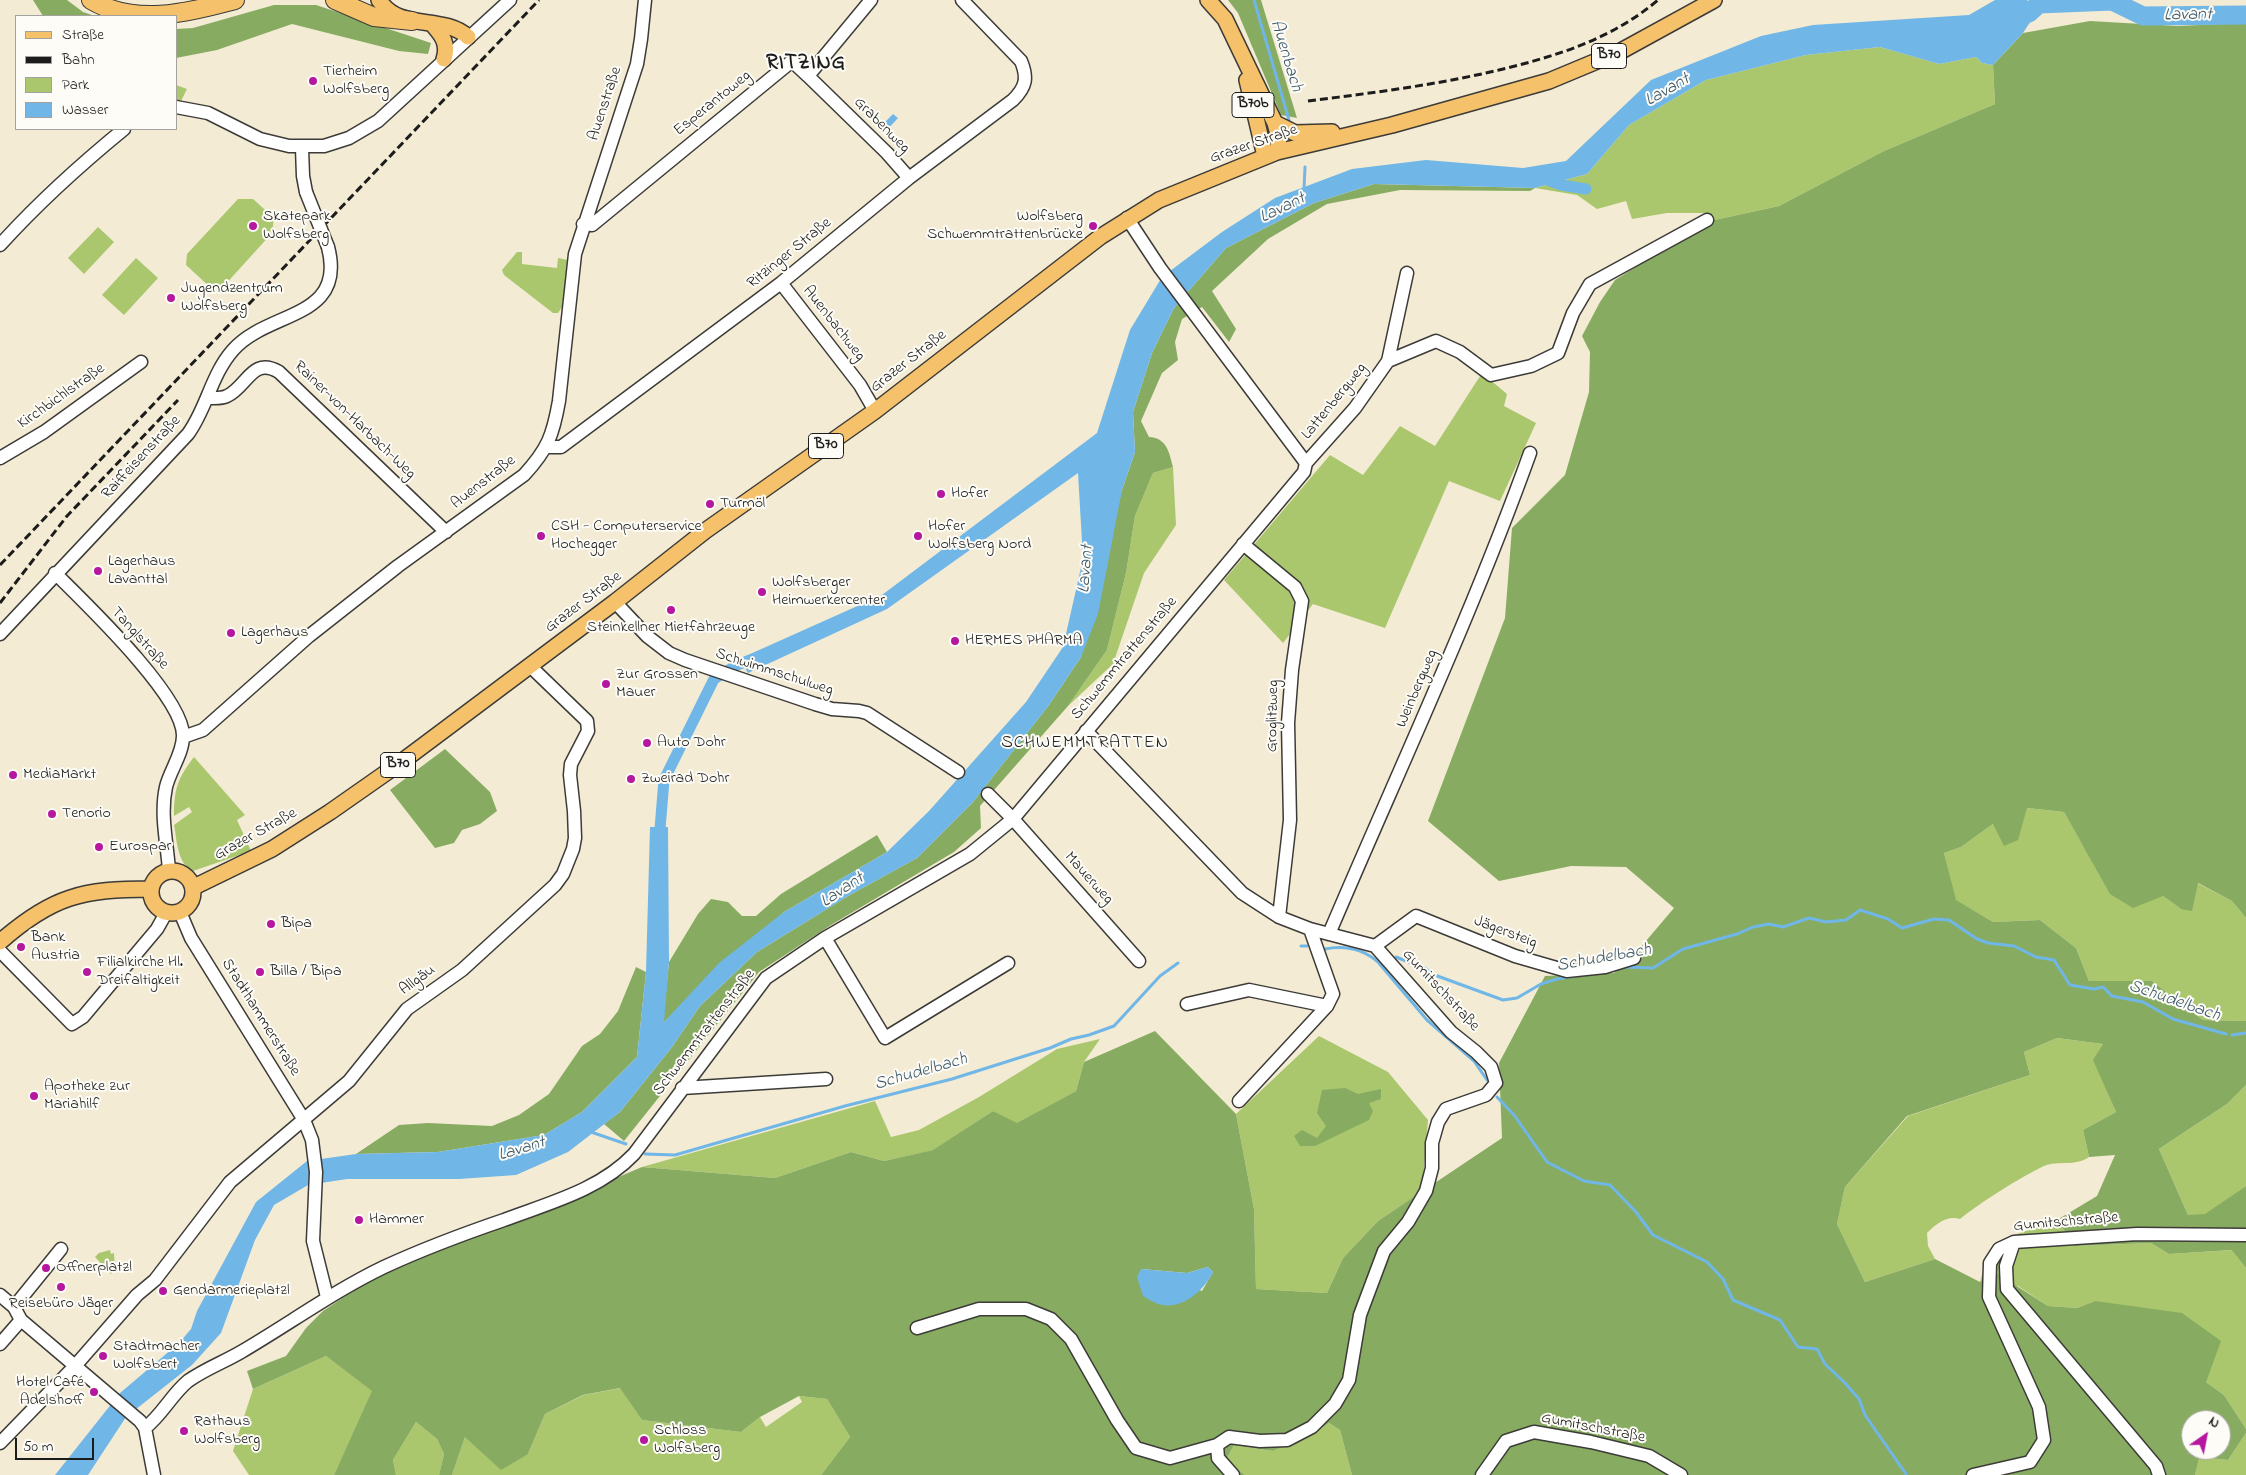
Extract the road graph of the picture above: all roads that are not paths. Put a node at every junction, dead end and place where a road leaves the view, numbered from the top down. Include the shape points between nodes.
1 (91, 0) edge
2 (235, 0) edge
3 (335, 0) edge
4 (379, 0) edge
5 (510, 0) edge
6 (645, 0) edge
7 (871, 0) edge
8 (962, 0) edge
9 (1208, 0) edge
10 (1714, 0) edge
11 (412, 21) junction
12 (432, 24) junction
13 (468, 37) junction
14 (1241, 54) junction
15 (444, 59) junction
16 (808, 76) junction
17 (178, 108) edge
18 (1275, 123) junction
19 (123, 130) edge
20 (1361, 132) junction
21 (302, 148) junction
22 (1271, 154) junction
23 (909, 178) junction
24 (1126, 218) junction
25 (1707, 220) dead end
26 (583, 224) junction
27 (0, 245) edge
28 (1407, 273) dead end
29 (781, 283) junction
30 (1388, 361) junction
31 (141, 362) dead end
32 (207, 398) junction
33 (875, 410) junction
34 (547, 446) junction
35 (1530, 453) dead end
36 (0, 458) edge
37 (1306, 463) junction
38 (446, 532) junction
39 (1243, 544) junction
40 (55, 573) junction
41 (615, 602) junction
42 (0, 634) edge
43 (530, 666) junction
44 (1086, 731) junction
45 (184, 737) junction
46 (958, 772) dead end
47 (988, 794) dead end
48 (1013, 819) junction
49 (170, 870) junction
50 (194, 887) junction
51 (151, 889) junction
52 (173, 912) junction
53 (1279, 917) junction
54 (1310, 929) junction
55 (1329, 934) junction
56 (825, 938) junction
57 (0, 942) edge
58 (1375, 946) junction
59 (0, 951) edge
60 (1634, 958) dead end
61 (1140, 961) dead end
62 (1008, 964) dead end
63 (1187, 1004) dead end
64 (1327, 1006) junction
65 (826, 1079) dead end
66 (682, 1088) junction
67 (1239, 1101) dead end
68 (304, 1120) junction
69 (2246, 1235) edge
70 (2014, 1242) junction
71 (61, 1249) dead end
72 (0, 1295) edge
73 (327, 1297) junction
74 (14, 1307) junction
75 (21, 1320) junction
76 (918, 1328) dead end
77 (0, 1344) edge
78 (75, 1366) junction
79 (145, 1428) junction
80 (0, 1443) edge
81 (1217, 1445) junction
82 (154, 1475) edge
83 (1233, 1475) edge
84 (1482, 1475) edge
85 (1681, 1475) edge
86 (1973, 1475) edge
87 (2159, 1475) edge

1 - 2 highway via 126,12 151,15 181,14
3 - 11 highway via 374,17
4 - 11 main road via 390,13
5 - 13 street
6 - 26 street, Auenstraße via 636,64
7 - 16 street
8 - 23 street, Ritzinger Straße via 1021,61 1026,82 1014,100
9 - 14 main road, B70b via 1225,19
10 - 20 main road, Grazer Straße / B70 via 1621,51 1549,81
11 - 12 main road
12 - 13 main road via 458,30
12 - 15 main road via 446,46
13 - 15 street
14 - 18 main road, B70b
14 - 22 main road, B70b
15 - 21 street via 365,130 324,146
16 - 23 street, Grabenweg
16 - 26 street, Esperantoweg via 792,61 592,225
17 - 21 street via 208,112 260,139
18 - 20 main road, B70b via 1295,134
18 - 22 main road, B70b via 1279,138
19 - 27 street via 67,177
20 - 22 main road, Grazer Straße / B70
21 - 32 street, Raiffeisenstraße, bridge via 306,192 328,247 332,270 330,282 309,308 262,327 234,348 220,368
22 - 24 main road, Grazer Straße / B70 via 1185,188
23 - 29 street, Ritzinger Straße
24 - 33 main road, Grazer Straße / B70
24 - 37 street
25 - 30 street via 1590,284 1573,313 1558,353 1531,366 1491,376 1460,352 1436,341
26 - 34 street, Auenstraße via 575,254 559,402
28 - 30 street, Lattenbergweg
29 - 33 street, Auenbachweg via 860,385
29 - 34 street, Ritzinger Straße via 561,447
30 - 37 street, Lattenbergweg via 1355,408
31 - 36 street, Kirchbichlstraße via 44,432
32 - 38 street, Rainer-von-Harbach-Weg via 229,395 253,371 262,367 272,368
32 - 40 street, Raiffeisenstraße via 199,419 188,434
33 - 41 main road, Grazer Straße / B70 via 705,531
34 - 38 street, Auenstraße via 524,474
35 - 55 street, Weinbergweg via 1508,515 1435,691
37 - 39 street, Schwemmtrattenstraße via 1304,472
38 - 45 street, Auenstraße via 309,636 203,730
39 - 44 street, Schwemmtrattenstraße
39 - 53 street, Groglitzweg via 1295,587 1302,601 1288,723 1290,820
40 - 42 street, Raiffeisenstraße
40 - 45 street, Tanglstraße via 151,674 178,715
41 - 43 main road, Grazer Straße / B70
41 - 46 street, Schwimmschulweg via 647,636 669,653 710,670 832,709 867,713
43 - 50 main road, Grazer Straße / B70 via 330,812 272,849
43 - 68 street, Allgäu via 589,726 571,764 575,838 563,874 462,970 407,1009 349,1081
44 - 48 street, Schwemmtrattenstraße
44 - 53 street via 1242,893
45 - 49 street via 164,800
47 - 48 street
48 - 56 street, Schwemmtrattenstraße via 970,854
48 - 61 street, Mauerweg
49 - 50 main road via 185,874
49 - 51 main road via 157,877
50 - 52 main road via 192,902
51 - 52 main road via 154,904
51 - 57 main road via 101,890 57,902 36,913
52 - 59 street via 90,1010 72,1024
52 - 68 street, Stadthammerstraße
53 - 54 street
54 - 55 street
54 - 64 street via 1333,994
55 - 58 street
56 - 62 street via 885,1038
56 - 66 street, Schwemmtrattenstraße via 766,978
58 - 60 street, Jägersteig via 1416,916 1515,956 1567,971
58 - 81 street, Gumitschstraße via 1451,1032 1491,1067 1496,1083 1486,1095 1446,1109 1438,1122 1426,1190 1408,1222 1384,1250 1360,1315 1349,1380 1335,1404 1312,1427 1287,1440 1229,1437
63 - 64 street via 1249,990
64 - 67 street
65 - 66 street
66 - 73 street, Schwemmtrattenstraße via 634,1154 603,1180 441,1242
68 - 73 street, Stadthammerstraße via 312,1140 316,1172 313,1241
68 - 78 street, Allgäu via 230,1182 155,1280 137,1295
69 - 70 street, Gumitschstraße via 2137,1234
70 - 86 street, Gumitschstraße via 1999,1249 1990,1263 1989,1297 2039,1407 2044,1440 2030,1462
70 - 87 street via 2006,1266 2007,1290 2156,1466
71 - 74 street
72 - 74 street
73 - 79 street, Schwemmtrattenstraße via 240,1353 201,1372 186,1383
74 - 75 street
75 - 77 street
75 - 78 street
76 - 81 street via 978,1309 1026,1308 1051,1319 1071,1338 1136,1448 1170,1458
78 - 79 street
78 - 80 street, Allgäu
79 - 82 street
81 - 83 street via 1218,1458
84 - 85 street, Gumitschstraße via 1506,1441 1534,1432 1649,1456

